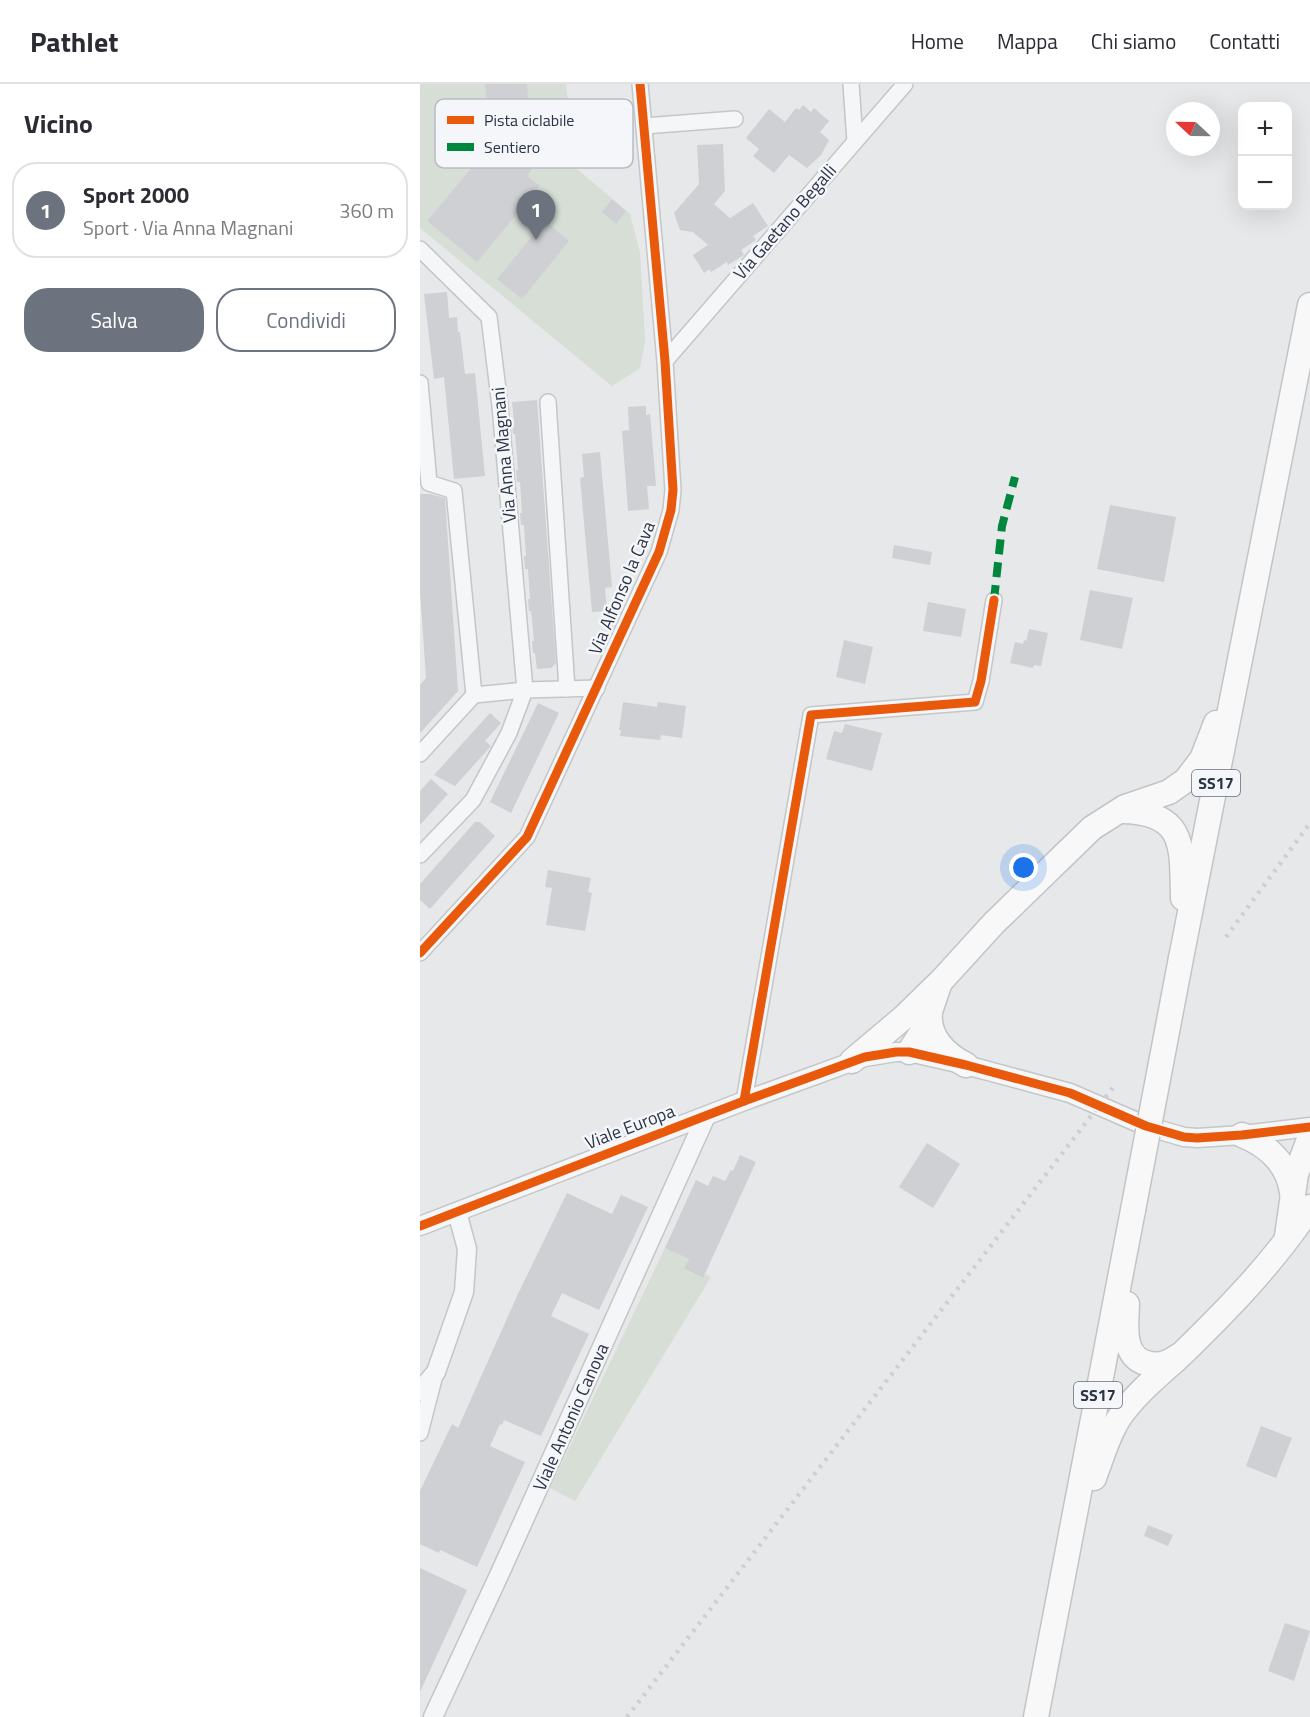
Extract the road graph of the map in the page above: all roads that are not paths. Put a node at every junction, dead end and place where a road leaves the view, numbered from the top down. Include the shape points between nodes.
1 (640, 84) edge
2 (851, 84) edge
3 (904, 84) edge
4 (735, 119) dead end
5 (644, 126) junction
6 (855, 141) junction
7 (420, 249) edge
8 (1310, 306) edge
9 (665, 361) junction
10 (420, 383) edge
11 (549, 402) dead end
12 (424, 483) edge
13 (994, 600) dead end
14 (1248, 624) junction
15 (597, 688) junction
16 (567, 689) junction
17 (525, 690) junction
18 (474, 695) junction
19 (420, 754) edge
20 (1119, 811) junction
21 (420, 855) edge
22 (423, 945) edge
23 (1182, 950) junction
24 (922, 1010) junction
25 (909, 1052) junction
26 (852, 1061) junction
27 (966, 1065) junction
28 (744, 1101) junction
29 (706, 1116) junction
30 (1310, 1127) edge
31 (1242, 1135) junction
32 (1310, 1137) edge
33 (1301, 1203) edge
34 (457, 1212) junction
35 (420, 1226) edge
36 (1128, 1239) junction
37 (1183, 1353) junction
38 (436, 1372) junction
39 (420, 1391) edge
40 (420, 1433) edge
41 (1068, 1551) junction
42 (433, 1717) edge
43 (1036, 1717) edge

1 - 5 street, Via Alfonso la Cava
2 - 6 street
3 - 6 street, Via Gaetano Begalli
4 - 5 street
5 - 9 street, Via Alfonso la Cava
6 - 9 street, Via Gaetano Begalli
7 - 17 street, Via Anna Magnani via 489,317
8 - 14 main road, SS17
9 - 15 street, Via Alfonso la Cava via 671,510 659,552
10 - 12 street
11 - 16 street, Via Alfonso la Cava
12 - 18 street via 454,491
13 - 28 street via 975,702 812,715
14 - 20 main road via 1213,733 1194,771 1169,792
14 - 23 main road, SS17
15 - 16 street
15 - 22 street, Via Alfonso la Cava via 527,837
16 - 17 street
17 - 18 street
17 - 21 street via 509,733 473,800
18 - 19 street
20 - 23 main road via 1158,816 1177,836 1182,863
20 - 24 main road via 1083,836 994,922 942,980
23 - 36 main road, SS17, bridge
24 - 25 main road via 921,1036
24 - 26 main road
24 - 27 main road via 937,1042
25 - 26 street, Viale Europa via 877,1054
25 - 27 street, Viale Europa
26 - 28 street, Viale Europa
27 - 31 street, Viale Europa via 1070,1093 1172,1134 1197,1138
28 - 29 street, Viale Europa
29 - 34 street, Viale Europa
29 - 42 street, Viale Antonio Canova
30 - 31 street, Viale Europa
31 - 33 main road via 1261,1144 1278,1159
32 - 33 main road via 1298,1165
33 - 37 main road via 1285,1241
34 - 35 street, Viale Europa
34 - 38 street via 466,1249 464,1292
36 - 37 main road via 1129,1348 1137,1359 1156,1365
36 - 41 main road, SS17
37 - 41 main road via 1132,1402 1116,1424
38 - 39 street
38 - 40 street
41 - 43 main road, SS17

